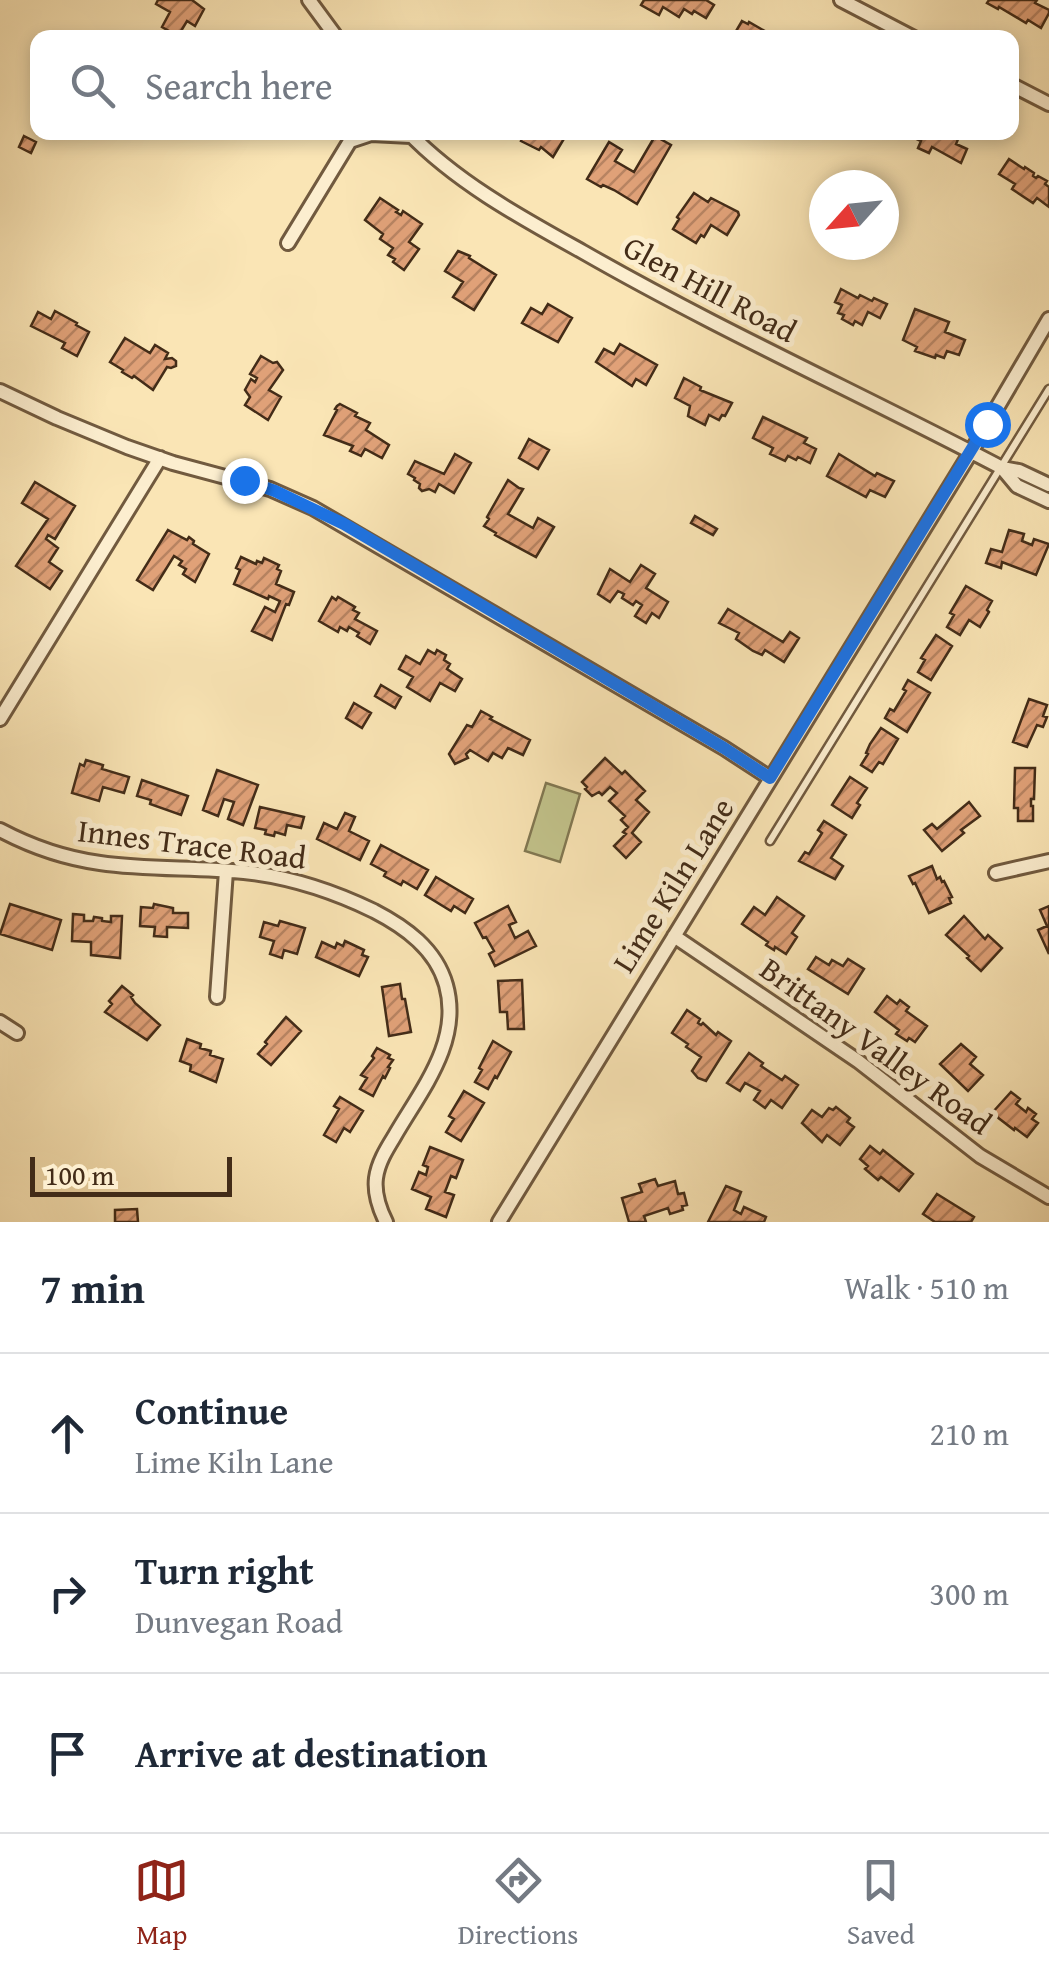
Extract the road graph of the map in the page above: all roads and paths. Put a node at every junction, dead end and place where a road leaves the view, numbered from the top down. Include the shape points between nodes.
1 (309, 0) edge
2 (841, 0) edge
3 (331, 30) edge
4 (899, 30) edge
5 (1019, 89) edge
6 (1049, 104) edge
7 (349, 140) edge
8 (416, 140) edge
9 (288, 242) dead end
10 (1049, 320) edge
11 (1049, 390) edge
12 (0, 391) edge
13 (971, 452) junction
14 (160, 458) junction
15 (1002, 468) junction
16 (1047, 492) edge
17 (0, 719) edge
18 (770, 778) junction
19 (0, 830) edge
20 (770, 842) dead end
21 (1049, 860) edge
22 (226, 870) junction
23 (996, 873) dead end
24 (674, 936) junction
25 (217, 997) dead end
26 (0, 1022) edge
27 (17, 1033) dead end
28 (1049, 1197) edge
29 (386, 1222) edge
30 (499, 1222) edge

1 - 3 street
2 - 4 street
5 - 6 street
7 - 9 street
8 - 13 street, Glen Hill Road via 475,187 608,267
10 - 13 street, Lime Kiln Lane
11 - 15 lane
12 - 14 street
13 - 15 street, Glen Hill Road
13 - 18 street, Lime Kiln Lane
14 - 17 street
14 - 18 street via 313,508
15 - 16 street, Glen Hill Road via 1017,486
15 - 20 lane
18 - 24 street, Lime Kiln Lane
19 - 22 street, Innes Trace Road via 64,857
21 - 23 street
22 - 25 street
22 - 29 street, Innes Trace Road via 310,884 348,898 408,932 440,969 450,999 449,1032 378,1168 376,1195
24 - 28 street, Brittany Valley Road via 858,1061 980,1156
24 - 30 street, Lime Kiln Lane
26 - 27 street

